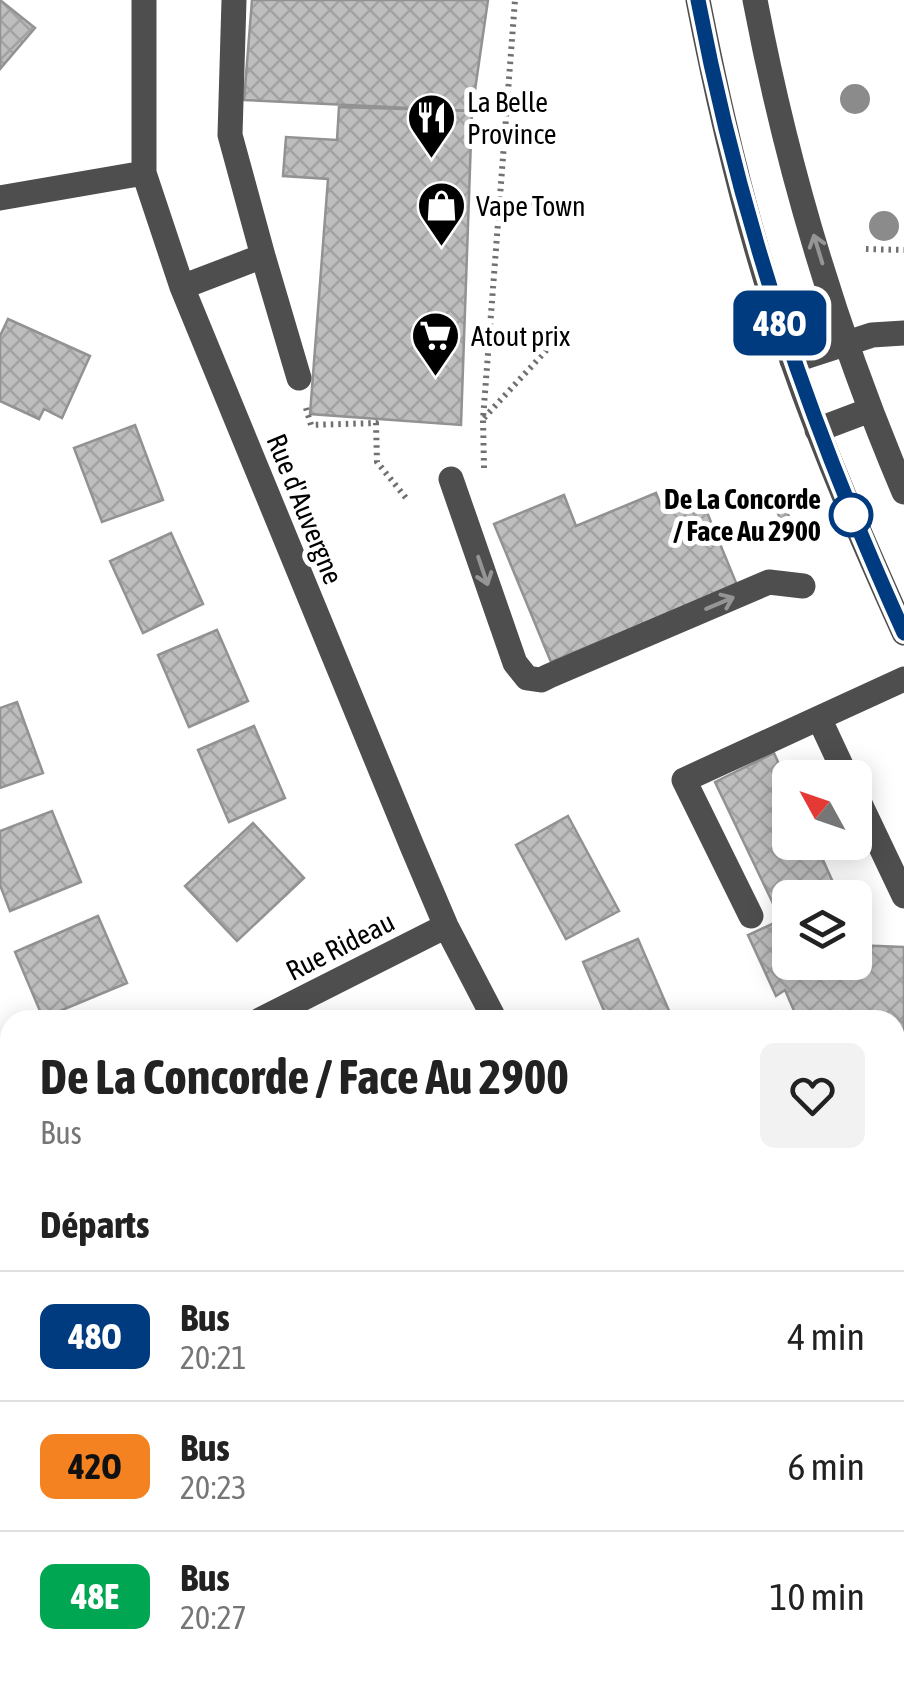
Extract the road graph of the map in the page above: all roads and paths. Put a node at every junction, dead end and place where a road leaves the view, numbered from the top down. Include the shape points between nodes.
1 (144, 0) edge
2 (234, 0) edge
3 (515, 0) edge
4 (698, 0) edge
5 (756, 0) edge
6 (144, 173) junction
7 (0, 198) edge
8 (500, 201) junction
9 (560, 208) dead end
10 (866, 249) dead end
11 (904, 250) edge
12 (263, 256) junction
13 (182, 286) junction
14 (904, 333) edge
15 (554, 342) dead end
16 (848, 342) junction
17 (792, 361) junction
18 (299, 378) dead end
19 (870, 410) junction
20 (484, 419) junction
21 (310, 426) dead end
22 (817, 430) junction
23 (484, 473) dead end
24 (451, 479) dead end
25 (904, 492) edge
26 (406, 498) dead end
27 (803, 586) dead end
28 (904, 633) edge
29 (904, 679) edge
30 (819, 718) junction
31 (839, 760) edge
32 (872, 829) edge
33 (904, 896) edge
34 (751, 916) dead end
35 (446, 926) junction
36 (280, 1010) edge
37 (490, 1010) edge

1 - 6 street, Rue d'Auvergne
2 - 12 street via 230,135
3 - 8 path
4 - 17 street via 741,193
16 -> 5 street via 808,218
6 - 7 street
6 - 13 street, Rue d'Auvergne
8 - 9 path
8 - 20 path
10 - 11 path
12 - 13 street
12 - 18 street
13 - 35 street, Rue d'Auvergne
14 - 16 street
15 - 20 path
16 - 17 street
16 - 19 street
17 - 22 street
19 - 22 street
19 - 25 street
20 - 23 path
21 - 26 path via 376,423 376,462
22 - 28 street
24 -> 27 street via 514,663 528,678 541,680 768,582
29 - 30 street
30 - 31 street
30 - 34 street via 684,780
32 - 33 street
35 - 36 street, Rue Rideau
35 - 37 street, Rue d'Auvergne

